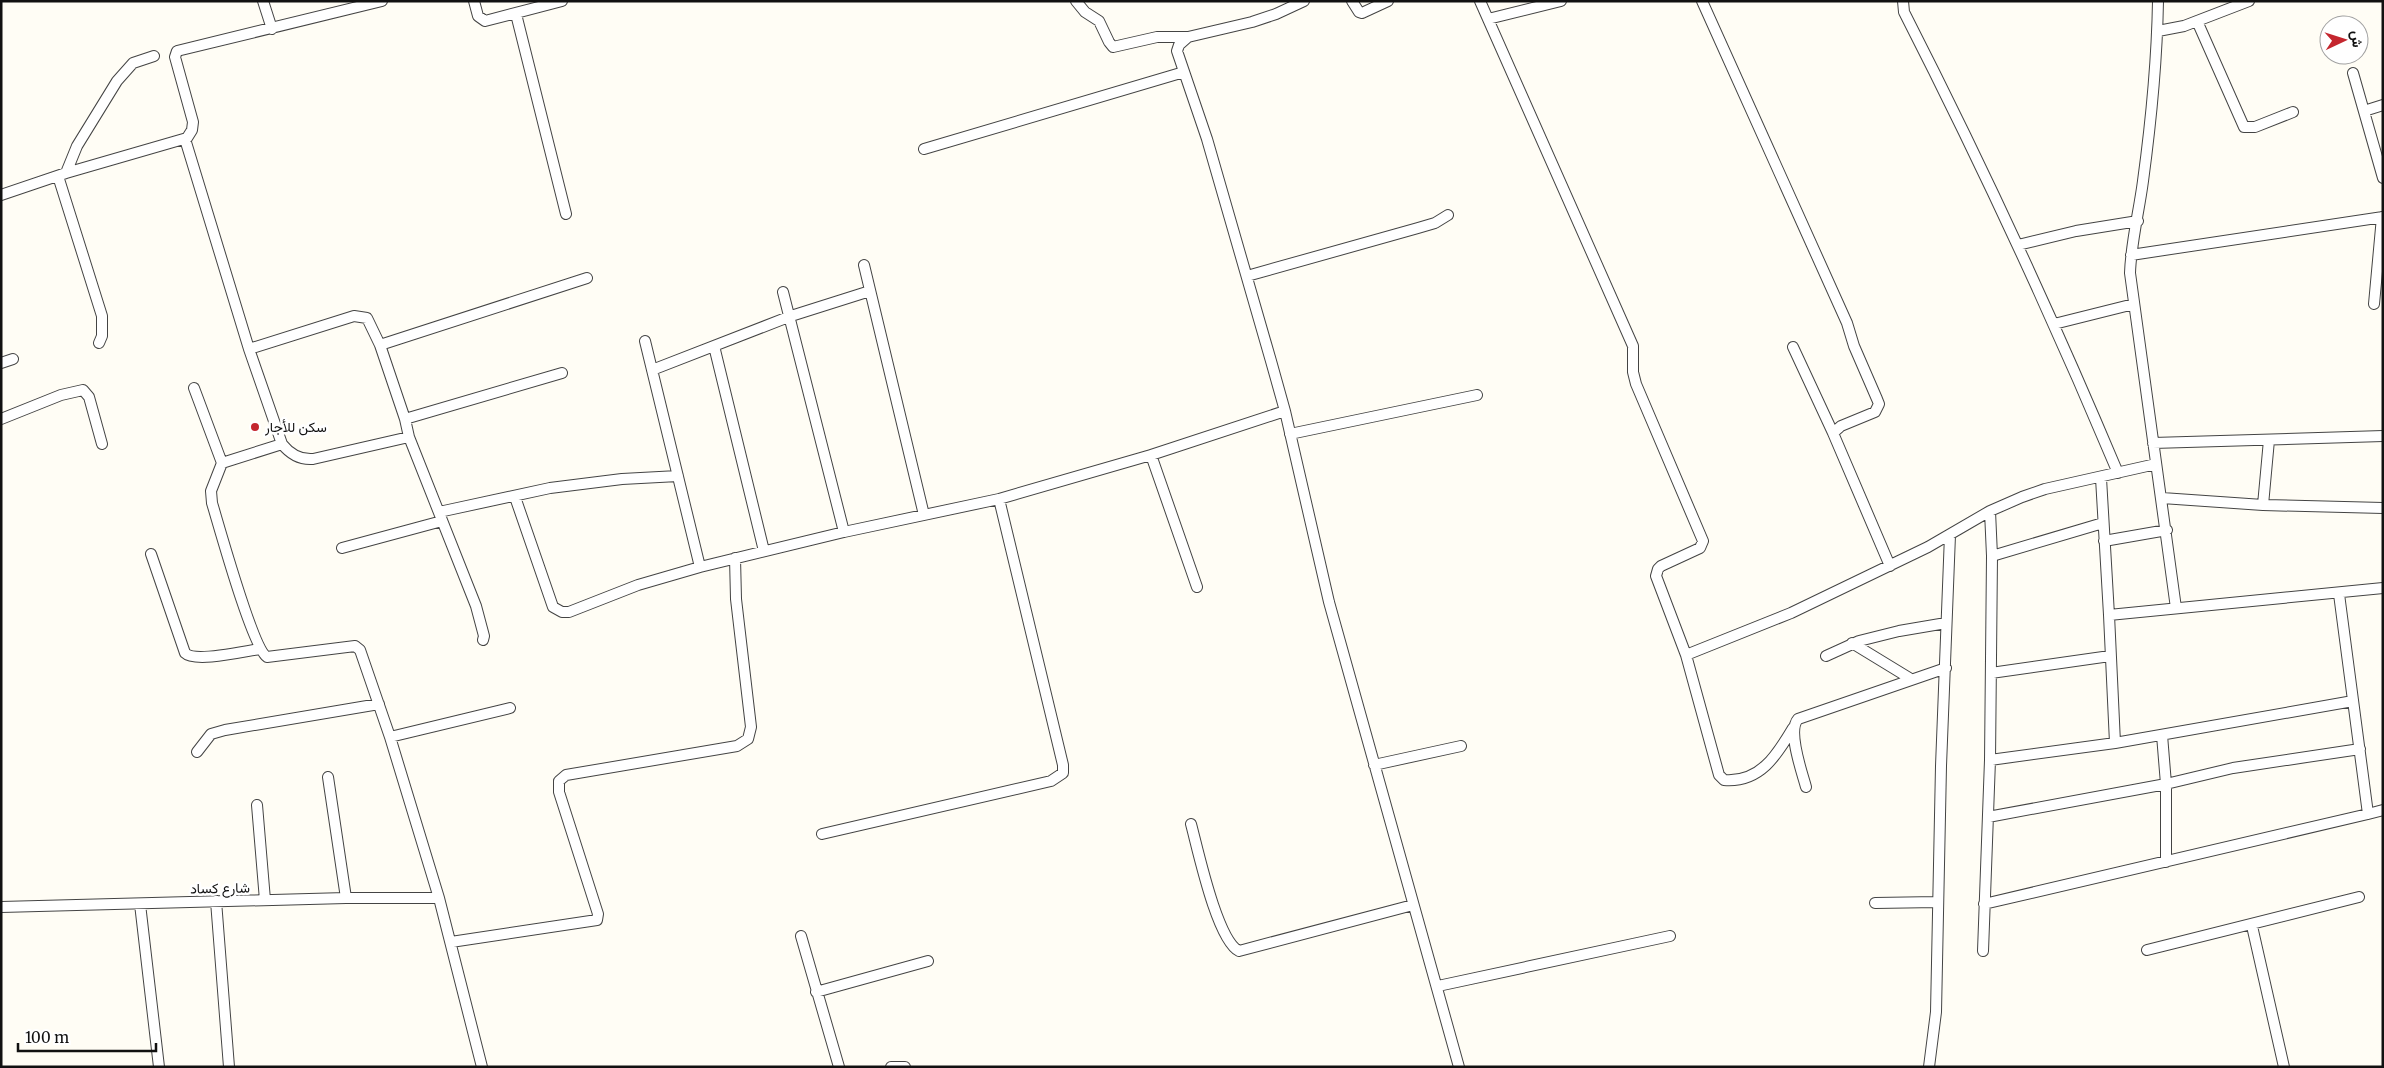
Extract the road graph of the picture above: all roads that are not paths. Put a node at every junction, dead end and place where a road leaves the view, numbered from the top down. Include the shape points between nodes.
1 (263, 1) edge
2 (382, 1) edge
3 (474, 1) edge
4 (562, 1) edge
5 (1076, 1) edge
6 (1304, 1) edge
7 (1352, 1) edge
8 (1388, 1) edge
9 (1480, 1) edge
10 (1561, 1) edge
11 (1702, 1) edge
12 (1903, 1) edge
13 (2158, 1) edge
14 (2249, 1) edge
15 (346, 6) edge
16 (516, 14) junction
17 (1488, 19) junction
18 (2197, 21) junction
19 (272, 29) junction
20 (2158, 31) junction
21 (1188, 37) junction
22 (154, 56) dead end
23 (1184, 72) junction
24 (2353, 73) dead end
25 (2383, 106) edge
26 (2364, 111) junction
27 (2293, 112) dead end
28 (185, 139) junction
29 (924, 149) dead end
30 (2379, 150) edge
31 (62, 174) junction
32 (2383, 178) edge
33 (1, 195) edge
34 (566, 214) dead end
35 (1448, 214) dead end
36 (2383, 217) edge
37 (2138, 221) junction
38 (2018, 245) junction
39 (2131, 255) junction
40 (864, 265) dead end
41 (1247, 276) junction
42 (587, 278) dead end
43 (870, 291) junction
44 (783, 292) dead end
45 (2134, 304) junction
46 (2374, 304) dead end
47 (791, 316) junction
48 (2054, 324) junction
49 (645, 341) dead end
50 (98, 343) dead end
51 (380, 345) junction
52 (714, 346) junction
53 (1793, 347) dead end
54 (249, 349) junction
55 (13, 359) dead end
56 (1, 363) edge
57 (652, 370) junction
58 (562, 373) dead end
59 (194, 388) dead end
60 (1477, 395) dead end
61 (1285, 411) junction
62 (1, 418) edge
63 (405, 419) junction
64 (1833, 433) junction
65 (1290, 434) junction
66 (2383, 436) edge
67 (409, 437) junction
68 (2269, 440) junction
69 (2153, 443) junction
70 (102, 444) dead end
71 (282, 444) junction
72 (1151, 455) junction
73 (222, 463) junction
74 (2156, 464) junction
75 (2118, 473) junction
76 (678, 476) junction
77 (2101, 478) junction
78 (515, 497) junction
79 (2162, 498) junction
80 (1000, 499) junction
81 (2264, 505) junction
82 (2383, 508) edge
83 (1990, 511) junction
84 (924, 515) junction
85 (440, 516) junction
86 (2103, 523) junction
87 (2167, 530) junction
88 (844, 532) junction
89 (1950, 535) junction
90 (2104, 541) junction
91 (342, 548) dead end
92 (764, 551) junction
93 (151, 554) dead end
94 (1992, 556) junction
95 (735, 558) junction
96 (1890, 566) junction
97 (700, 567) junction
98 (1197, 587) dead end
99 (2383, 588) edge
100 (2339, 594) junction
101 (2176, 608) junction
102 (2109, 615) junction
103 (1946, 623) junction
104 (483, 640) dead end
105 (1852, 644) junction
106 (260, 649) junction
107 (1686, 655) junction
108 (1826, 656) dead end
109 (2110, 656) junction
110 (1946, 668) junction
111 (1990, 673) junction
112 (1911, 679) junction
113 (2353, 701) junction
114 (379, 704) junction
115 (510, 708) dead end
116 (1793, 728) junction
117 (2162, 734) junction
118 (390, 737) junction
119 (2115, 743) junction
120 (1461, 746) dead end
121 (2360, 749) junction
122 (197, 752) dead end
123 (1990, 760) junction
124 (1374, 765) junction
125 (328, 777) dead end
126 (2166, 784) junction
127 (1806, 787) dead end
128 (257, 805) dead end
129 (2383, 810) edge
130 (2368, 814) junction
131 (1988, 817) junction
132 (1191, 824) dead end
133 (822, 834) dead end
134 (2166, 862) junction
135 (2359, 897) dead end
136 (346, 898) junction
137 (439, 898) junction
138 (265, 900) junction
139 (216, 901) junction
140 (1938, 902) junction
141 (1875, 903) dead end
142 (140, 904) junction
143 (1984, 904) junction
144 (1414, 905) junction
145 (1, 907) edge
146 (2252, 926) junction
147 (801, 936) dead end
148 (1670, 936) dead end
149 (451, 942) junction
150 (2147, 950) dead end
151 (1983, 951) dead end
152 (928, 961) dead end
153 (1438, 986) junction
154 (816, 992) junction
155 (159, 1067) edge
156 (229, 1067) edge
157 (482, 1067) edge
158 (839, 1067) edge
159 (891, 1067) edge
160 (905, 1067) edge
161 (1459, 1067) edge
162 (1929, 1067) edge
163 (2284, 1067) edge

1 - 19 street
2 - 15 street
3 - 16 street via 478,16 485,21
4 - 16 street
5 - 21 street via 1085,12 1099,20 1113,47 1157,36
6 - 21 street via 1252,22
7 - 8 street via 1362,13
9 - 17 street
10 - 17 street
11 - 64 street via 1847,322 1879,404 1875,412 1841,426
12 - 38 street via 1904,12
13 - 20 street
14 - 18 street
15 - 19 street
16 - 34 street
17 - 107 street via 1633,346 1636,384 1703,541 1700,548 1665,563 1656,572
18 - 20 street
18 - 27 street via 2244,127 2254,127
19 - 28 street via 175,52 193,122 192,130
20 - 37 street
21 - 23 street via 1179,45 1178,51
22 - 31 street via 133,63 121,76
23 - 29 street
23 - 41 street
24 - 26 street
25 - 26 street
26 - 30 street
28 - 31 street
28 - 54 street
30 - 32 street
31 - 33 street
31 - 50 street via 102,316 102,336
35 - 41 street via 1435,223
36 - 39 street
36 - 46 street
37 - 38 street
37 - 39 street
38 - 48 street
39 - 45 street
40 - 43 street
41 - 61 street
42 - 51 street
43 - 47 street
43 - 84 street
44 - 47 street
45 - 48 street
45 - 69 street
47 - 52 street
47 - 88 street
48 - 75 street
49 - 57 street
51 - 54 street via 367,318 354,316
51 - 63 street
52 - 57 street
52 - 92 street
53 - 64 street
54 - 71 street
55 - 56 street
57 - 76 street
58 - 63 street
59 - 73 street
60 - 65 street
61 - 65 street
61 - 72 street
62 - 70 street via 83,390 89,396
63 - 67 street
64 - 96 street
65 - 124 street via 1329,602
66 - 68 street
67 - 71 street via 303,460
67 - 85 street
68 - 69 street
68 - 81 street
69 - 74 street
71 - 73 street
72 - 80 street
72 - 98 street
73 - 106 street via 211,491 212,504
74 - 75 street
74 - 79 street
75 - 77 street
76 - 78 street via 608,480 550,488
76 - 97 street
77 - 83 street via 2045,489
77 - 86 street
78 - 85 street
78 - 97 street via 548,598 557,610 577,610 638,586
79 - 81 street
79 - 87 street
80 - 84 street
80 - 133 street via 1064,765 1063,773 1051,782
81 - 82 street
83 - 89 street
83 - 94 street
84 - 88 street
85 - 91 street
85 - 104 street via 478,612
86 - 90 street
86 - 94 street
87 - 90 street
87 - 101 street
88 - 92 street
89 - 96 street
89 - 103 street
90 - 102 street
92 - 95 street
93 - 106 street via 188,656 199,658
94 - 111 street
95 - 97 street
95 - 149 street via 736,599 751,727 748,739 737,746 566,775 559,781 559,792 598,914 597,920
96 - 107 street via 1791,613
99 - 100 street
100 - 101 street
100 - 113 street
101 - 102 street
102 - 109 street
103 - 105 street
103 - 110 street
105 - 108 street
105 - 112 street
106 - 114 street via 267,657 357,647 365,660
107 - 116 street via 1719,775 1724,780 1742,779 1763,770
109 - 111 street
109 - 119 street
110 - 112 street
110 - 140 street
111 - 123 street
112 - 116 street via 1804,716 1796,721
113 - 117 street
113 - 121 street
114 - 118 street
114 - 122 street via 225,730 211,734
115 - 118 street
116 - 127 street
117 - 119 street
117 - 126 street
118 - 137 street
119 - 123 street
120 - 124 street
121 - 126 street via 2233,768
121 - 130 street
123 - 131 street
124 - 144 street
125 - 136 street
126 - 131 street
126 - 134 street
128 - 138 street
129 - 130 street
130 - 134 street
131 - 143 street
132 - 144 street via 1217,916 1229,943 1239,951
134 - 143 street
135 - 146 street
136 - 137 street, شارع كساد
136 - 138 street, شارع كساد
137 - 149 street
138 - 139 street, شارع كساد
139 - 142 street, شارع كساد
139 - 156 street
140 - 141 street
140 - 162 street via 1936,1012
142 - 145 street, شارع كساد
142 - 155 street
143 - 151 street
144 - 153 street
146 - 150 street
146 - 163 street
147 - 154 street
148 - 153 street
149 - 157 street
152 - 154 street
153 - 161 street
154 - 158 street
159 - 160 street

